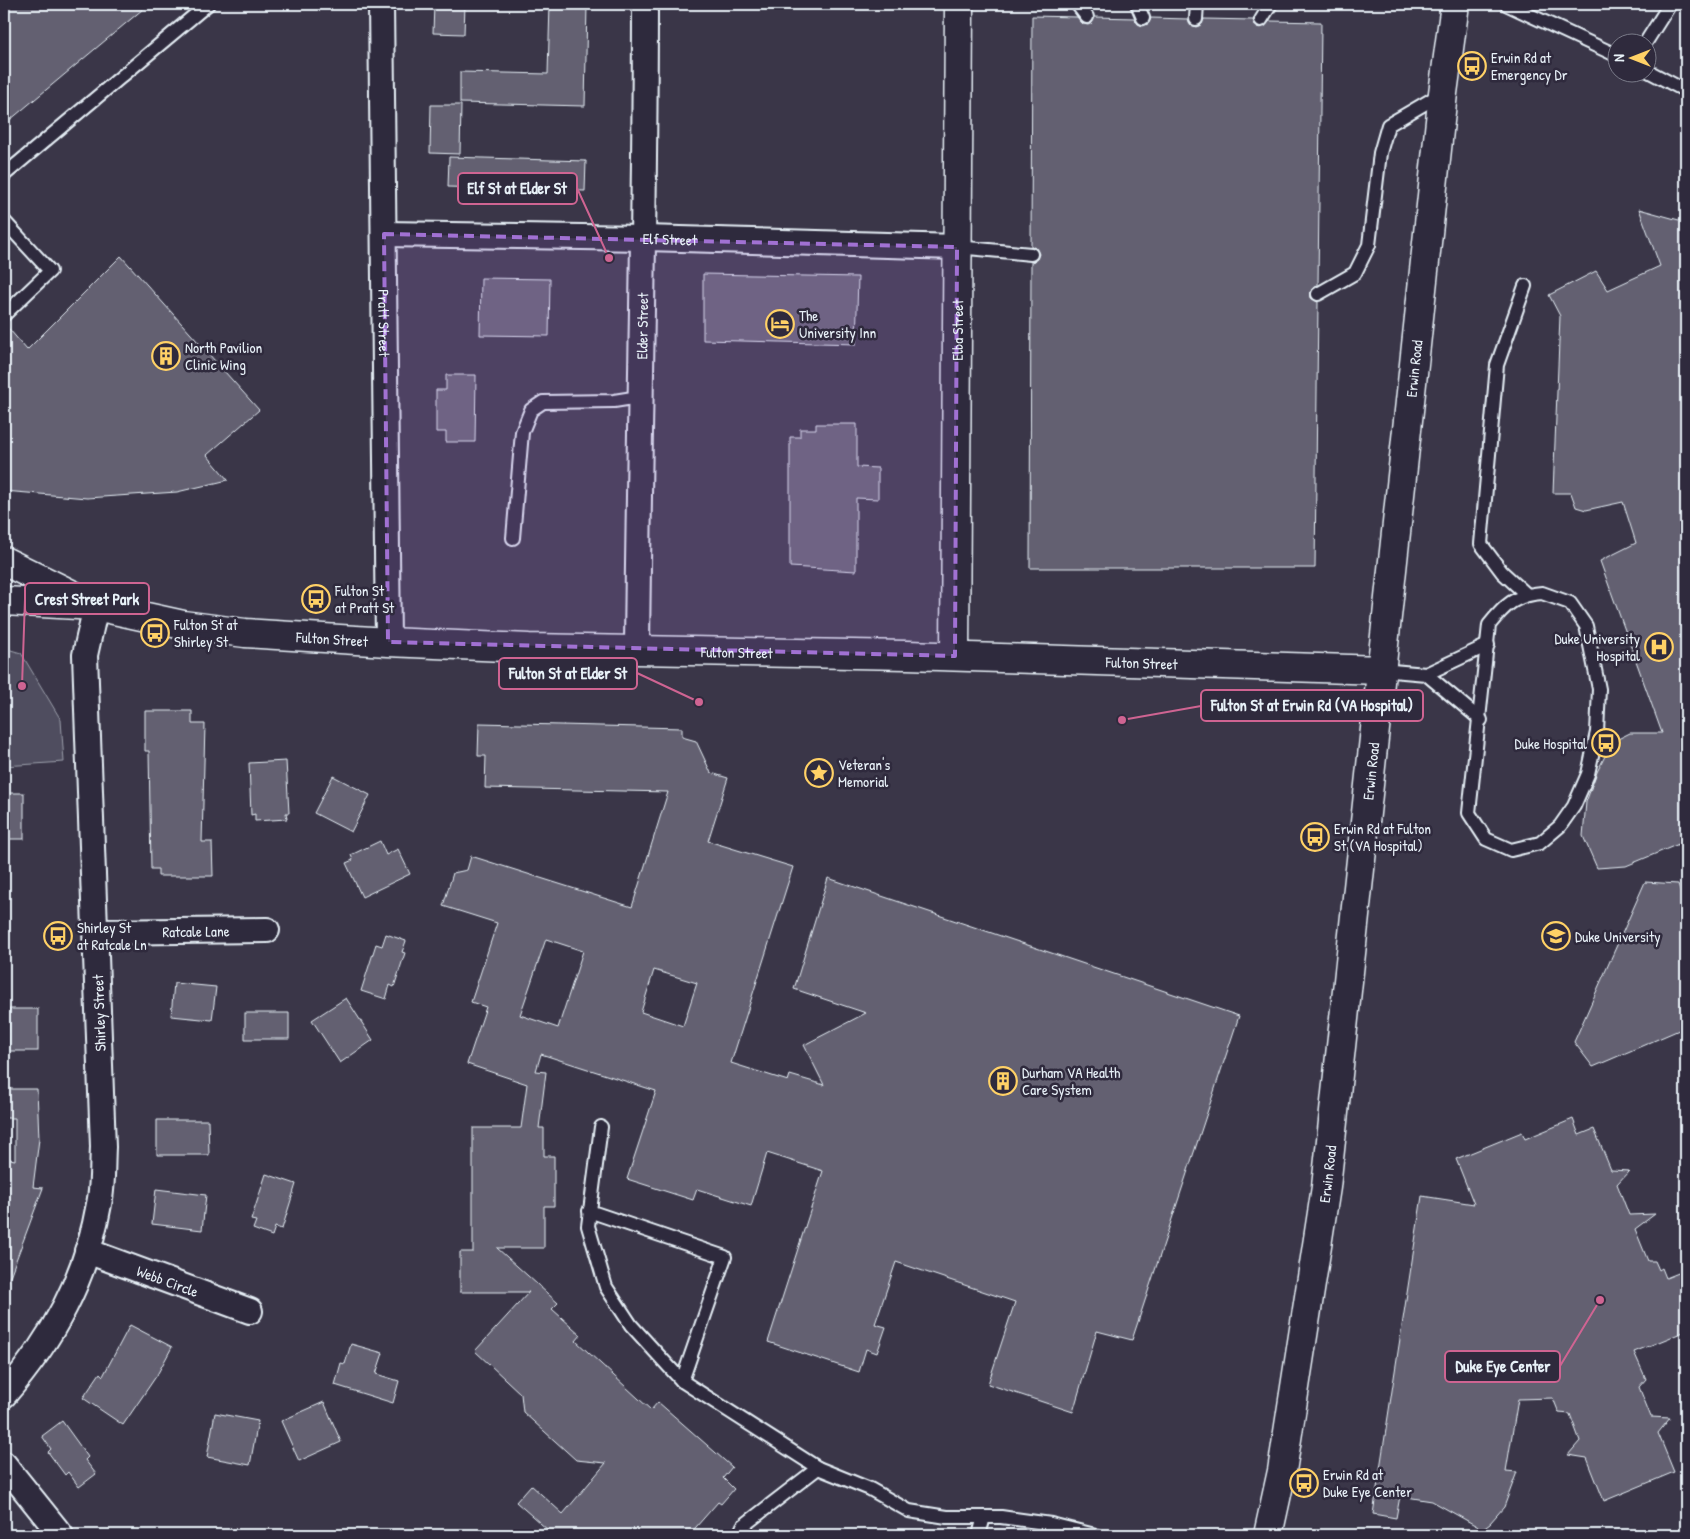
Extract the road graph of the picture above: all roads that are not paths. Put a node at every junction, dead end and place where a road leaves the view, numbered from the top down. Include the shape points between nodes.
1 (208, 4) edge
2 (382, 4) edge
3 (646, 4) edge
4 (959, 4) edge
5 (1077, 4) edge
6 (1137, 4) edge
7 (1196, 4) edge
8 (1271, 4) edge
9 (1455, 4) edge
10 (1506, 4) edge
11 (1670, 4) edge
12 (1087, 17) dead end
13 (1143, 18) dead end
14 (1196, 19) dead end
15 (1261, 20) dead end
16 (1652, 32) edge
17 (1608, 51) edge
18 (1658, 76) edge
19 (1686, 91) edge
20 (1443, 93) junction
21 (4, 175) edge
22 (4, 221) edge
23 (384, 234) junction
24 (645, 238) junction
25 (957, 246) junction
26 (1031, 254) dead end
27 (1525, 286) dead end
28 (1318, 294) dead end
29 (4, 315) edge
30 (639, 397) junction
31 (513, 538) dead end
32 (4, 561) edge
33 (1526, 594) junction
34 (4, 601) edge
35 (96, 606) junction
36 (388, 642) junction
37 (1488, 645) junction
38 (637, 650) junction
39 (955, 656) junction
40 (1381, 670) junction
41 (1426, 674) junction
42 (1481, 720) junction
43 (267, 930) dead end
44 (96, 932) junction
45 (601, 1127) dead end
46 (589, 1211) junction
47 (87, 1251) junction
48 (250, 1310) dead end
49 (682, 1381) junction
50 (4, 1396) edge
51 (4, 1464) edge
52 (818, 1468) junction
53 (984, 1517) junction
54 (61, 1535) edge
55 (739, 1535) edge
56 (979, 1535) edge
57 (1095, 1535) edge
58 (1268, 1535) edge

1 - 21 lane
2 - 23 street, Pratt Street
3 - 24 street, Elder Street
4 - 25 main road, Elba Street
5 - 12 lane
6 - 13 lane
7 - 14 lane
8 - 15 lane
9 - 20 main road, Erwin Road
10 - 17 lane
11 - 16 lane
18 - 19 lane
20 - 28 lane via 1388,125 1380,153 1369,245 1355,273
20 - 40 main road, Erwin Road
22 - 29 lane via 50,271
23 - 24 street, Elf Street
23 - 36 street, Pratt Street
24 - 25 street, Elf Street
24 - 30 street, Elder Street
25 - 26 lane
25 - 39 main road, Elba Street
27 - 33 lane via 1497,365 1481,544 1502,572
30 - 31 lane via 614,401 543,402 531,410 522,432
30 - 38 street, Elder Street
32 - 35 main road, Fulton Street
33 - 37 lane via 1504,606 1489,625
33 - 42 lane via 1542,593 1570,603 1586,626 1599,689 1597,732 1588,774 1574,806 1560,826 1540,843 1511,850 1494,843 1486,839 1469,813
34 - 35 main road, Fulton Street
35 - 36 main road, Fulton Street via 199,628
35 - 44 street, Shirley Street via 85,655
36 - 38 main road, Fulton Street
37 - 41 lane
37 - 42 lane
38 - 39 main road, Fulton Street
39 - 40 main road, Fulton Street
40 - 41 lane
40 - 58 main road, Erwin Road via 1324,1205 1282,1471
41 - 42 lane
43 - 44 street, Ratcale Lane
44 - 47 street, Shirley Street via 103,1147 100,1203
45 - 46 lane
46 - 49 lane via 588,1226 606,1286 631,1325
46 - 49 lane via 726,1257
47 - 48 street, Webb Circle
47 - 50 street, Shirley Street via 76,1286 43,1347
49 - 52 lane
51 - 54 street
52 - 53 lane via 870,1489 909,1511 947,1517
52 - 55 lane via 743,1526
53 - 56 lane
53 - 57 lane via 1050,1524

